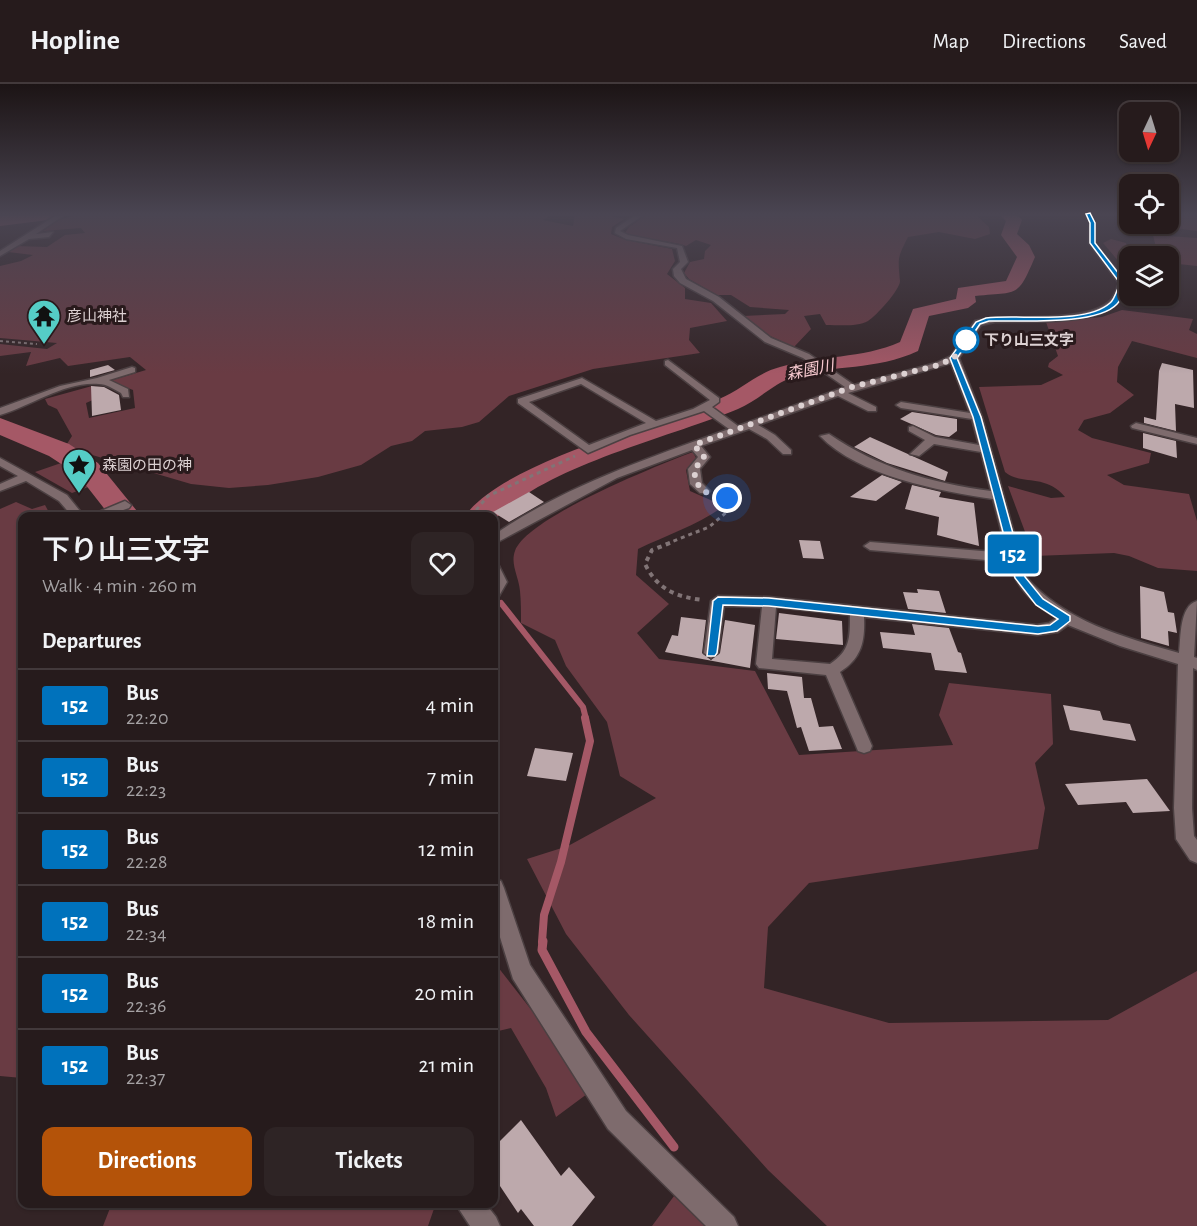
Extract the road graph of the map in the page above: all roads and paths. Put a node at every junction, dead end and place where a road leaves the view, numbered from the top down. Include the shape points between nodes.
1 (679, 267) edge
2 (1111, 267) edge
3 (0, 340) edge
4 (36, 344) dead end
5 (954, 358) junction
6 (668, 363) dead end
7 (132, 370) dead end
8 (98, 381) junction
9 (852, 387) junction
10 (838, 392) junction
11 (126, 395) dead end
12 (901, 405) dead end
13 (706, 408) junction
14 (872, 409) dead end
15 (0, 412) edge
16 (977, 417) junction
17 (655, 424) junction
18 (750, 425) junction
19 (1136, 426) dead end
20 (913, 429) dead end
21 (737, 430) junction
22 (825, 436) dead end
23 (932, 440) junction
24 (1197, 441) edge
25 (694, 445) junction
26 (985, 449) junction
27 (588, 450) junction
28 (787, 452) dead end
29 (915, 454) dead end
30 (0, 461) edge
31 (27, 477) junction
32 (0, 488) edge
33 (704, 491) joint
34 (998, 496) junction
35 (125, 505) dead end
36 (75, 512) edge
37 (106, 512) edge
38 (474, 512) edge
39 (498, 537) edge
40 (870, 546) dead end
41 (1014, 558) junction
42 (718, 601) junction
43 (769, 602) junction
44 (1197, 606) edge
45 (857, 613) junction
46 (1066, 619) junction
47 (711, 653) dead end
48 (1191, 662) edge
49 (832, 670) junction
50 (864, 746) dead end
51 (1197, 854) edge
52 (498, 900) edge
53 (472, 1208) edge
54 (487, 1226) edge
55 (725, 1226) edge

1 - 9 street via 678,276 683,281 716,300 768,340 806,356
2 - 5 street via 1123,283 1115,303 1102,312 1070,317 988,319 978,323
3 - 4 path
5 - 9 street via 925,370
5 - 16 street
6 - 13 street via 716,400
7 - 8 street
8 - 11 street via 125,391
8 - 15 street
9 - 10 street
10 - 14 street
10 - 18 street
12 - 16 street
13 - 17 street
13 - 21 street
16 - 26 street
17 - 27 street
17 - 27 street via 582,381 522,401
18 - 21 street
18 - 28 street
19 - 24 street
20 - 23 street
21 - 25 street
22 - 34 street via 852,456 903,478
23 - 26 street
23 - 29 street
25 - 33 street via 704,457 694,470 696,484
25 - 39 street via 613,476
26 - 34 street
27 - 38 path via 488,496
30 - 31 street
31 - 32 street
31 - 36 street via 63,498
33 - 42 path via 727,498 735,505 709,527 652,550 645,564 658,586 678,598
34 - 41 street
35 - 37 street
40 - 41 street
41 - 46 street via 1028,591
42 - 43 street
42 - 47 street
43 - 45 street
43 - 49 street via 764,664
44 - 48 street via 1192,610
45 - 46 street via 1038,630 1053,628
45 - 49 street via 857,647 849,660
46 - 48 street
48 - 51 street via 1183,822 1185,839
49 - 50 street
52 - 55 street via 521,971 617,1120
53 - 54 street

